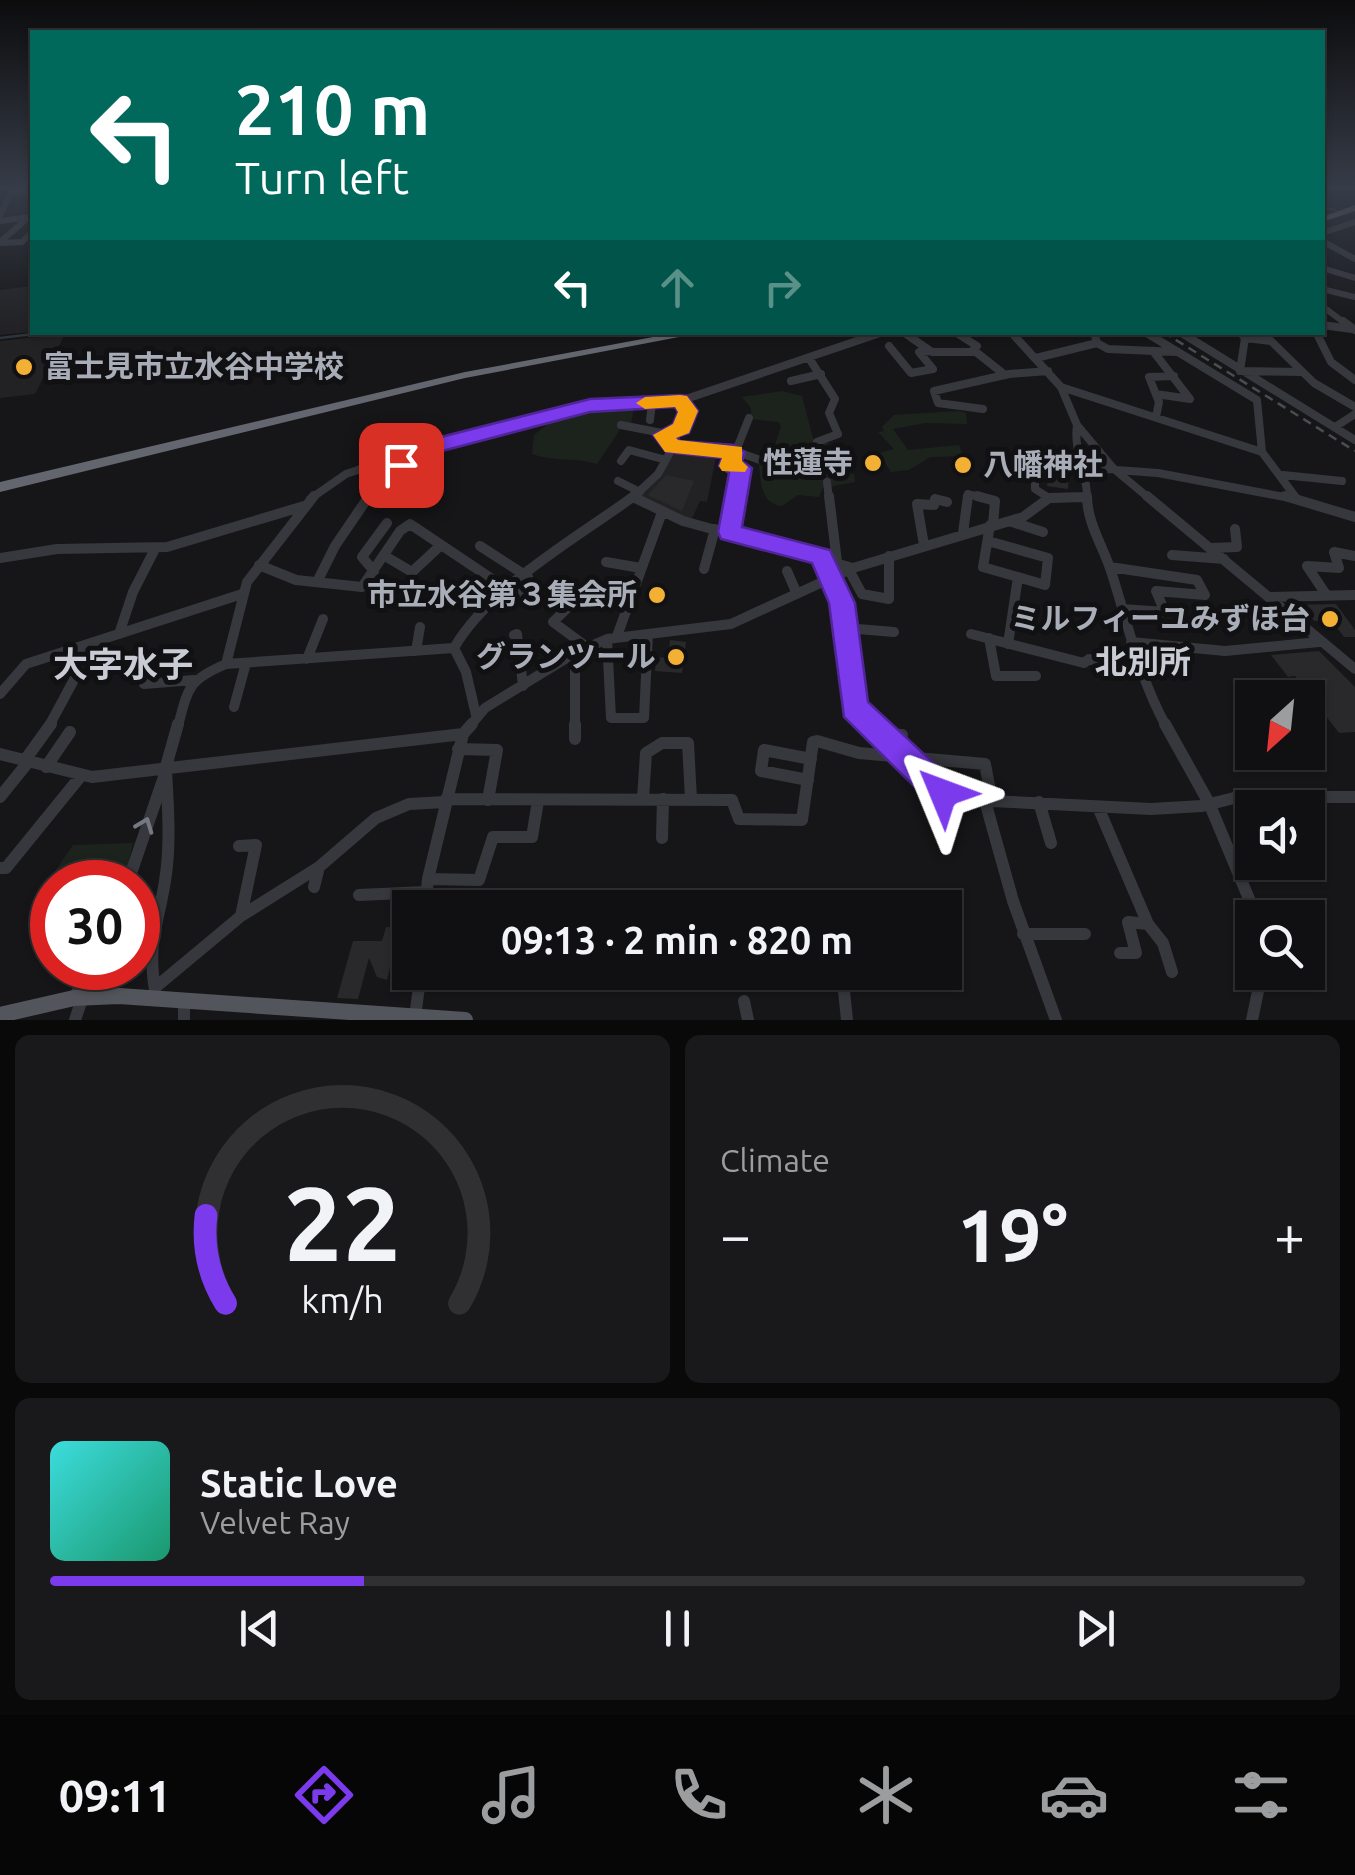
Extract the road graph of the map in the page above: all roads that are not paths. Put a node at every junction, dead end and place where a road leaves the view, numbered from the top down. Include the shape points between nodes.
1 (27, 236) edge
2 (0, 243) edge
3 (1325, 243) edge
4 (1355, 248) edge
5 (1335, 250) junction
6 (1355, 259) edge
7 (1325, 270) edge
8 (1355, 278) edge
9 (1325, 290) edge
10 (1351, 296) edge
11 (1355, 305) edge
12 (1325, 308) edge
13 (1325, 325) edge
14 (1355, 330) edge
15 (655, 335) edge
16 (684, 335) edge
17 (875, 335) edge
18 (907, 335) edge
19 (960, 335) edge
20 (1015, 335) edge
21 (1095, 335) edge
22 (1151, 335) edge
23 (1185, 335) edge
24 (1242, 335) edge
25 (1318, 335) edge
26 (914, 341) junction
27 (1096, 343) junction
28 (930, 350) junction
29 (972, 351) junction
30 (1153, 351) junction
31 (1180, 353) junction
32 (810, 358) junction
33 (1036, 358) junction
34 (1048, 371) junction
35 (1240, 371) junction
36 (1302, 372) junction
37 (820, 374) junction
38 (1005, 375) junction
39 (1174, 376) junction
40 (1355, 380) edge
41 (791, 381) dead end
42 (1061, 387) junction
43 (1156, 394) junction
44 (680, 401) junction
45 (652, 403) junction
46 (983, 408) dead end
47 (1355, 410) edge
48 (1156, 417) junction
49 (749, 418) dead end
50 (650, 420) dead end
51 (621, 425) dead end
52 (1077, 426) junction
53 (1335, 427) junction
54 (664, 435) junction
55 (1355, 440) edge
56 (817, 442) dead end
57 (674, 447) junction
58 (734, 452) junction
59 (1262, 452) junction
60 (382, 459) junction
61 (666, 460) junction
62 (622, 461) dead end
63 (763, 461) dead end
64 (1014, 461) dead end
65 (401, 465) dead end
66 (360, 468) junction
67 (1115, 469) junction
68 (1085, 470) junction
69 (1282, 476) junction
70 (618, 481) dead end
71 (1342, 481) dead end
72 (826, 482) dead end
73 (0, 484) edge
74 (636, 494) junction
75 (1085, 497) junction
76 (1049, 498) junction
77 (1296, 498) junction
78 (947, 502) dead end
79 (304, 506) junction
80 (661, 515) junction
81 (1355, 517) edge
82 (1009, 522) junction
83 (387, 523) dead end
84 (991, 525) junction
85 (714, 529) junction
86 (1235, 529) dead end
87 (729, 532) junction
88 (1042, 532) dead end
89 (963, 533) junction
90 (988, 541) junction
91 (924, 544) junction
92 (441, 545) junction
93 (480, 546) dead end
94 (1210, 548) junction
95 (156, 549) junction
96 (1172, 555) dead end
97 (385, 556) junction
98 (822, 556) junction
99 (889, 556) junction
100 (1355, 556) edge
101 (0, 558) edge
102 (1224, 559) junction
103 (606, 562) dead end
104 (838, 562) junction
105 (259, 565) junction
106 (1110, 566) junction
107 (641, 568) junction
108 (704, 569) dead end
109 (851, 569) junction
110 (374, 571) junction
111 (787, 571) dead end
112 (528, 576) junction
113 (830, 577) junction
114 (1018, 577) junction
115 (317, 582) junction
116 (511, 590) junction
117 (242, 594) junction
118 (797, 594) junction
119 (1355, 595) edge
120 (1326, 596) junction
121 (1268, 597) junction
122 (529, 603) dead end
123 (626, 608) junction
124 (1122, 609) junction
125 (323, 619) dead end
126 (420, 628) dead end
127 (846, 628) junction
128 (894, 632) dead end
129 (118, 634) junction
130 (648, 634) junction
131 (971, 634) dead end
132 (514, 635) dead end
133 (612, 638) junction
134 (989, 638) junction
135 (1131, 642) junction
136 (1319, 642) junction
137 (1008, 644) junction
138 (587, 647) junction
139 (82, 648) junction
140 (454, 648) junction
141 (416, 651) junction
142 (1030, 651) junction
143 (575, 653) junction
144 (307, 660) junction
145 (246, 663) junction
146 (226, 664) junction
147 (1355, 670) edge
148 (1140, 671) junction
149 (194, 680) junction
150 (144, 684) dead end
151 (523, 686) junction
152 (0, 694) edge
153 (234, 707) dead end
154 (476, 715) junction
155 (70, 732) dead end
156 (463, 734) junction
157 (882, 734) junction
158 (902, 735) dead end
159 (575, 739) dead end
160 (458, 750) junction
161 (0, 754) edge
162 (906, 758) junction
163 (811, 759) junction
164 (27, 761) junction
165 (46, 767) junction
166 (165, 770) junction
167 (80, 777) junction
168 (808, 780) junction
169 (0, 796) edge
170 (1355, 797) edge
171 (643, 799) junction
172 (663, 799) junction
173 (690, 799) junction
174 (488, 800) junction
175 (446, 801) junction
176 (538, 801) junction
177 (988, 801) junction
178 (1039, 802) junction
179 (1209, 803) junction
180 (1098, 807) junction
181 (662, 838) dead end
182 (1051, 843) dead end
183 (239, 846) dead end
184 (135, 860) edge
185 (319, 867) junction
186 (0, 868) edge
187 (314, 887) dead end
188 (427, 890) edge
189 (438, 890) edge
190 (392, 894) edge
191 (359, 895) dead end
192 (1249, 900) edge
193 (241, 916) junction
194 (1148, 924) junction
195 (1024, 934) junction
196 (1085, 934) dead end
197 (1120, 952) dead end
198 (1172, 972) dead end
199 (81, 990) edge
200 (418, 990) edge
201 (843, 990) edge
202 (1258, 990) edge
203 (154, 991) junction
204 (78, 998) junction
205 (744, 1000) dead end
206 (184, 1010) edge
207 (0, 1015) edge
208 (414, 1018) edge
209 (75, 1020) edge
210 (465, 1020) edge
211 (748, 1020) edge
212 (846, 1020) edge
213 (1056, 1020) edge
214 (1252, 1020) edge

1 - 2 street
3 - 5 street
4 - 5 street
5 - 6 street
7 - 8 street
9 - 10 street
10 - 11 street via 1349,304
12 - 14 street
13 - 14 street
15 - 73 highway via 464,370
16 - 73 highway via 465,375
17 - 32 street
18 - 26 street
19 - 29 street via 977,346
20 - 33 street
21 - 27 street
22 - 31 street
23 - 35 street
24 - 35 street
24 - 36 street via 1271,341
25 - 40 street via 1331,362
26 - 28 street
26 - 28 street via 887,346 911,372 933,369 920,352
27 - 30 street
27 - 33 street
28 - 29 street
29 - 38 street
30 - 31 street
30 - 39 street
31 - 59 street via 1259,402
32 - 37 street
32 - 44 street
33 - 34 street
34 - 38 street
34 - 42 street
35 - 36 street
35 - 53 street
36 - 47 street
37 - 41 street
37 - 56 street via 835,400 829,413 838,434
38 - 46 street via 934,390 938,404
39 - 43 street via 1150,376
39 - 43 street via 1190,399
42 - 48 street
42 - 52 street
43 - 48 street
44 - 45 street
44 - 54 street via 688,411 682,428
45 - 50 street
45 - 60 street via 590,406
47 - 53 street
48 - 59 street
49 - 58 street
51 - 54 street
52 - 67 street
52 - 68 street via 1074,444
53 - 55 street
54 - 57 street
57 - 58 street
57 - 61 street
58 - 63 street
58 - 87 street via 730,466 741,468
59 - 69 street
60 - 65 street via 384,468
60 - 66 street
61 - 62 street via 629,450
61 - 74 street
64 - 76 street via 1032,465 1035,489
66 - 79 street via 318,490
66 - 115 street via 378,484
67 - 68 street
67 - 77 street
67 - 94 street
68 - 75 street
69 - 71 street
69 - 77 street
70 - 74 street
72 - 104 street
74 - 80 street
74 - 112 street
75 - 76 street
75 - 106 street
76 - 82 street
77 - 81 street
78 - 91 street via 917,504
79 - 95 street
79 - 105 street
80 - 85 street
80 - 107 street
82 - 84 street
82 - 88 street
83 - 110 street via 362,557
84 - 89 street
84 - 89 street via 996,500 968,494
84 - 90 street
85 - 87 street
85 - 108 street
86 - 94 street via 1237,547
87 - 98 street
89 - 91 street
90 - 114 street via 984,567
90 - 114 street via 1048,558 1045,585
91 - 99 street
92 - 97 street via 412,572
92 - 97 street via 407,524
92 - 116 street
93 - 112 street
94 - 102 street
95 - 101 street
95 - 129 street
96 - 102 street
97 - 110 street
98 - 104 street
98 - 113 street
99 - 109 street
99 - 109 street via 889,598 862,594
100 - 120 street via 1334,552 1339,568 1307,566
102 - 121 street
103 - 107 street
104 - 109 street
105 - 115 street
105 - 117 street
106 - 124 street
106 - 124 street via 1197,580 1205,595 1156,592 1164,612
107 - 123 street
109 - 113 street
110 - 115 street via 362,587
111 - 118 street
112 - 116 street
113 - 118 street
113 - 127 street
114 - 137 street
116 - 122 street
116 - 140 street
117 - 129 street
117 - 146 street
118 - 130 street via 731,624
119 - 120 street
120 - 121 street
121 - 136 street
123 - 133 street
123 - 138 street via 590,586 553,622
124 - 135 street
125 - 144 street
126 - 141 street
127 - 128 street
127 - 157 street via 854,708
129 - 139 street
130 - 133 street
130 - 133 street via 644,718 611,718
131 - 134 street
132 - 151 street
133 - 138 street
134 - 137 street
134 - 142 street via 996,676 1037,678
135 - 136 street via 1239,653
135 - 148 street
136 - 147 street
137 - 142 street
138 - 143 street
139 - 152 street via 26,664
139 - 164 street via 51,726
140 - 141 street
140 - 154 street
141 - 144 street
142 - 148 street
143 - 151 street
143 - 159 street
144 - 145 street
145 - 146 street
145 - 153 street
146 - 149 street
148 - 179 street
149 - 150 street
149 - 166 street
151 - 154 street
154 - 156 street
155 - 165 street
156 - 160 street
156 - 166 street
157 - 158 street
157 - 162 street
160 - 174 street via 497,750
160 - 175 street
161 - 164 street
162 - 163 street via 817,741
162 - 177 street via 943,793
162 - 177 street via 985,764
163 - 168 street
163 - 168 street via 764,750 761,771
164 - 165 street
164 - 169 street
165 - 167 street
166 - 167 street
184 -> 166 street
166 - 203 street via 170,838 150,959
167 - 186 street
168 - 173 street via 802,820 738,819 732,800
170 - 179 street via 1238,796
171 - 172 street
171 - 173 street via 646,754 662,743 688,743
171 - 176 street
172 - 173 street
172 - 181 street
174 - 175 street
174 - 176 street
175 - 185 street via 393,808
175 - 188 street
176 - 189 street via 532,836 494,837 479,880
177 - 178 street
177 - 195 street
178 - 180 street
178 - 182 street
179 - 180 street
179 - 192 street
180 - 194 street
183 - 193 street via 256,845
185 - 187 street
185 - 193 street
190 - 191 street
193 - 203 street
194 - 197 street via 1128,922 1136,952
194 - 198 street
195 - 196 street
195 - 213 street
199 - 204 street
200 - 208 street
201 - 212 street
202 - 214 street
203 - 204 main road
203 - 206 main road
204 - 207 main road
204 - 209 street
205 - 211 street
206 - 208 main road
208 - 210 main road

